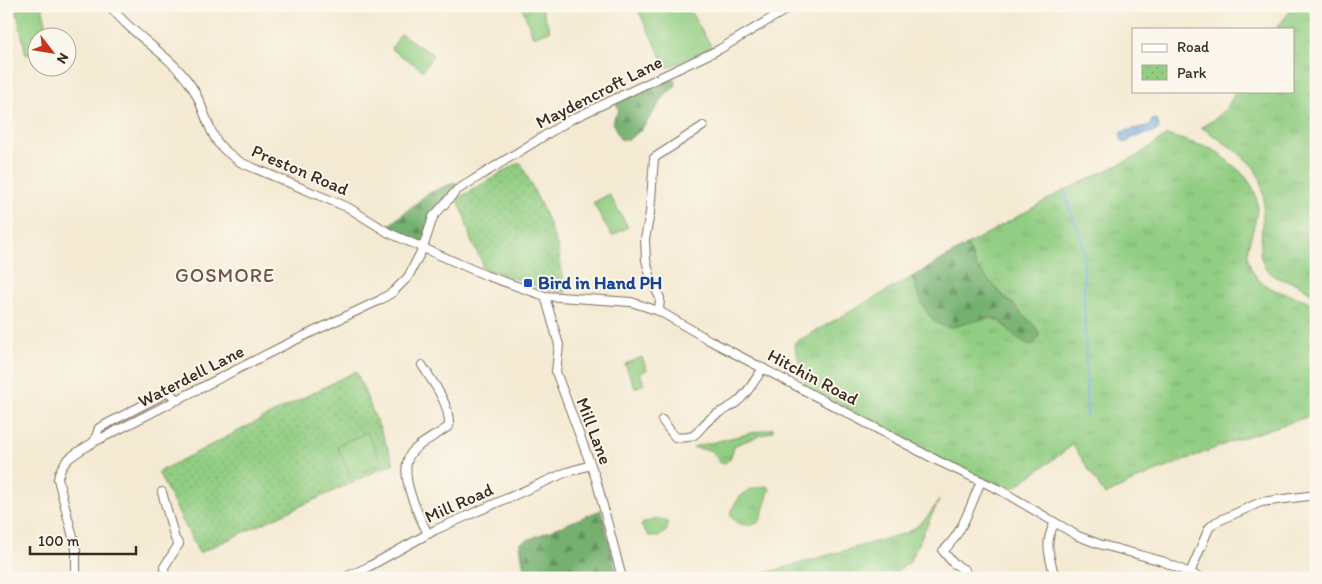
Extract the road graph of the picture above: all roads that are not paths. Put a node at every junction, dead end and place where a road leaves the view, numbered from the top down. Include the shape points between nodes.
1 (110, 6) edge
2 (792, 6) edge
3 (703, 126) dead end
4 (423, 248) junction
5 (545, 296) junction
6 (659, 311) junction
7 (422, 365) dead end
8 (763, 368) junction
9 (178, 400) junction
10 (662, 420) dead end
11 (94, 442) junction
12 (591, 465) junction
13 (981, 482) junction
14 (162, 492) dead end
15 (1316, 495) edge
16 (1055, 524) junction
17 (428, 534) junction
18 (964, 570) dead end
19 (1190, 573) junction
20 (76, 578) edge
21 (165, 578) edge
22 (344, 578) edge
23 (622, 578) edge
24 (1055, 578) edge
25 (1201, 578) edge

1 - 4 street, Preston Road via 189,82 218,142 228,154 257,170 349,208 389,233
2 - 4 street, Maydencroft Lane via 720,49 570,120 457,190 433,216
3 - 6 street via 654,158 645,239 651,280 660,298
4 - 5 street, Preston Road via 485,276
4 - 9 street, Waterdell Lane via 408,277 393,292
5 - 6 street, Hitchin Road via 631,302
5 - 12 street, Mill Lane via 559,345 556,372
6 - 8 street, Hitchin Road
7 - 17 street via 448,409 449,420 448,426 439,434 412,452 406,463 405,474 418,515
8 - 10 street via 736,403 709,420 695,436 675,437
8 - 13 street, Hitchin Road
9 - 11 street, Waterdell Lane
9 - 11 street via 168,392 100,428
11 - 20 street, Waterdell Lane via 66,460 59,470 58,479 76,549
12 - 17 street, Mill Road via 567,472
12 - 23 street, Mill Lane
13 - 16 street, Hitchin Road
13 - 18 street via 953,541 943,552
14 - 21 street via 179,544 164,567
15 - 19 street via 1260,502 1216,522 1209,528
16 - 19 street, Hitchin Road via 1087,540 1146,556
16 - 24 street via 1048,540
17 - 22 street, Mill Road
19 - 25 street, Hitchin Road

